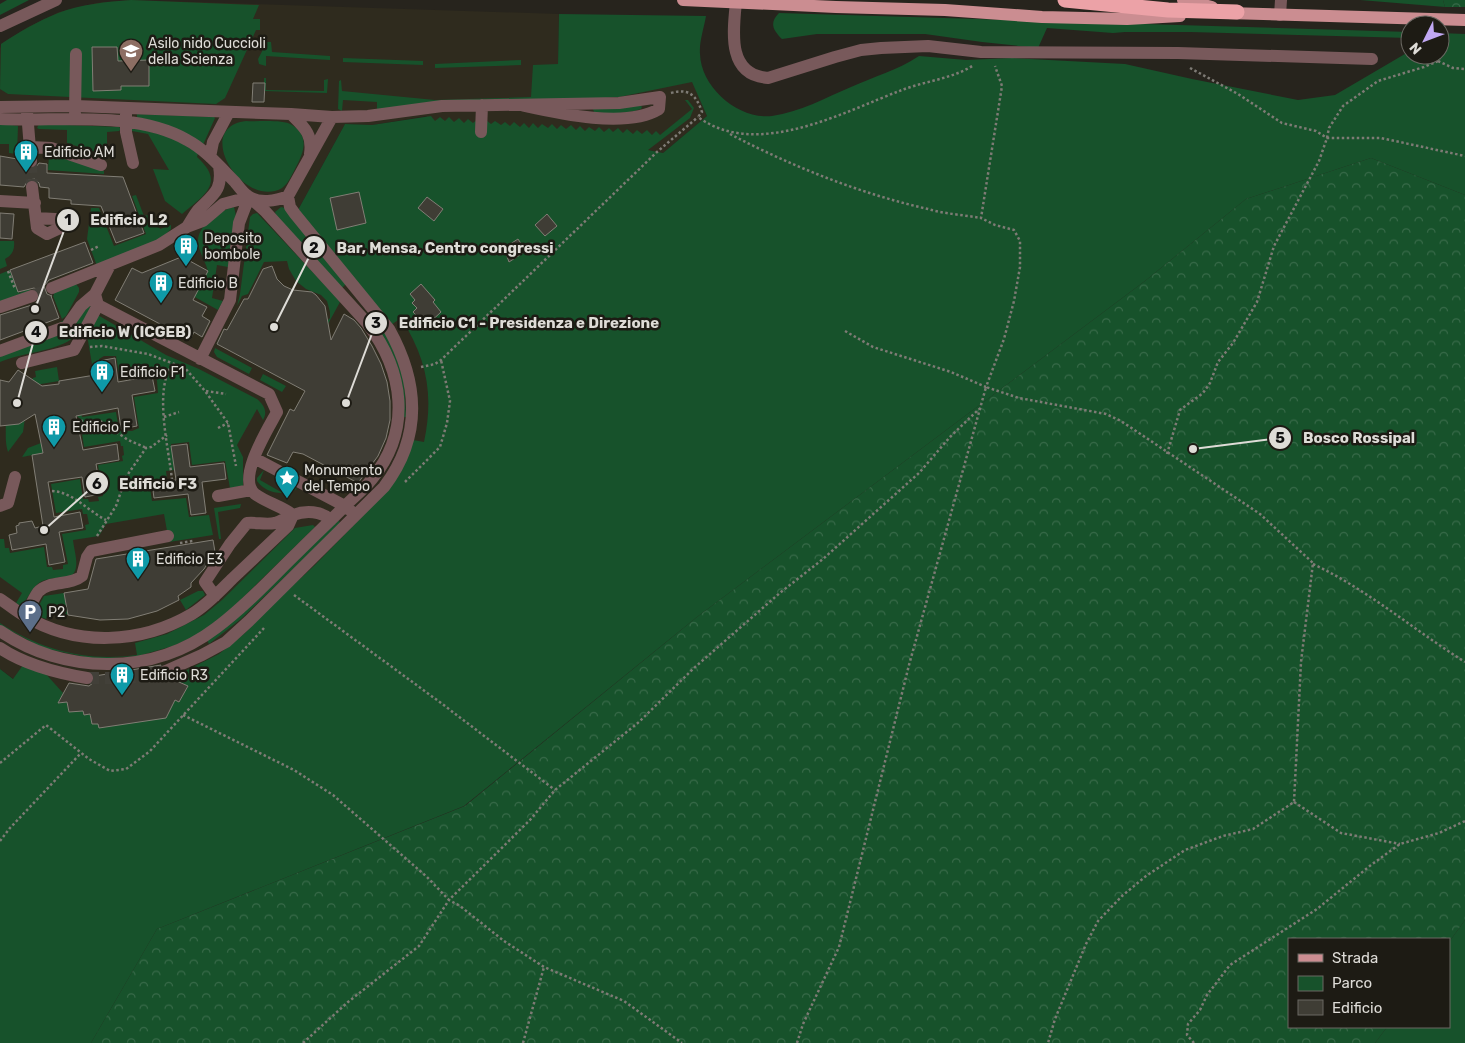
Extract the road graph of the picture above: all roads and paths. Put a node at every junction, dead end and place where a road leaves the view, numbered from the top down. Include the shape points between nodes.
1 (56, 0) edge
2 (683, 0) edge
3 (1065, 0) edge
4 (1167, 0) edge
5 (1183, 0) edge
6 (1281, 0) edge
7 (736, 2) junction
8 (1236, 12) junction
9 (1280, 15) junction
10 (1465, 20) edge
11 (0, 26) edge
12 (986, 52) junction
13 (1178, 53) junction
14 (76, 54) dead end
15 (1372, 59) dead end
16 (1426, 65) edge
17 (1447, 65) edge
18 (1465, 69) edge
19 (660, 97) joint
20 (482, 105) junction
21 (75, 106) junction
22 (0, 107) edge
23 (27, 107) junction
24 (126, 108) junction
25 (229, 112) junction
26 (291, 114) junction
27 (332, 117) junction
28 (698, 117) junction
29 (0, 119) edge
30 (27, 120) junction
31 (74, 120) junction
32 (126, 122) junction
33 (481, 132) dead end
34 (727, 132) junction
35 (1327, 138) junction
36 (31, 147) junction
37 (310, 156) junction
38 (1465, 156) edge
39 (31, 161) tunnel mouth
40 (215, 162) junction
41 (133, 163) dead end
42 (101, 165) dead end
43 (32, 187) tunnel mouth
44 (288, 196) junction
45 (249, 197) junction
46 (0, 201) edge
47 (35, 203) junction
48 (36, 218) dead end
49 (981, 218) junction
50 (187, 227) junction
51 (99, 246) dead end
52 (91, 250) dead end
53 (110, 266) junction
54 (8, 271) dead end
55 (52, 288) tunnel mouth
56 (17, 296) dead end
57 (32, 296) tunnel mouth
58 (362, 296) junction
59 (96, 300) junction
60 (350, 305) junction
61 (0, 307) edge
62 (845, 331) dead end
63 (74, 350) junction
64 (0, 351) edge
65 (200, 359) junction
66 (22, 363) dead end
67 (173, 363) junction
68 (425, 366) dead end
69 (986, 387) junction
70 (205, 391) junction
71 (226, 394) dead end
72 (981, 408) junction
73 (179, 412) dead end
74 (164, 417) junction
75 (80, 421) dead end
76 (228, 423) junction
77 (218, 428) dead end
78 (167, 435) junction
79 (394, 436) junction
80 (408, 440) junction
81 (146, 448) junction
82 (1168, 454) junction
83 (254, 458) junction
84 (236, 469) dead end
85 (15, 477) dead end
86 (172, 480) dead end
87 (251, 490) junction
88 (52, 491) dead end
89 (218, 496) dead end
90 (0, 506) edge
91 (345, 506) junction
92 (294, 515) junction
93 (356, 516) junction
94 (106, 520) junction
95 (331, 520) junction
96 (168, 536) dead end
97 (100, 550) junction
98 (1312, 564) junction
99 (294, 595) dead end
100 (215, 596) junction
101 (0, 598) edge
102 (25, 617) junction
103 (0, 631) edge
104 (0, 648) edge
105 (1465, 662) edge
106 (166, 671) tunnel mouth
107 (87, 678) tunnel mouth
108 (182, 715) dead end
109 (46, 725) dead end
110 (81, 752) dead end
111 (0, 763) edge
112 (555, 790) junction
113 (1294, 802) junction
114 (1465, 820) edge
115 (0, 841) edge
116 (1400, 844) junction
117 (449, 900) junction
118 (544, 967) junction
119 (303, 1043) edge
120 (523, 1043) edge
121 (682, 1043) edge
122 (797, 1043) edge
123 (1048, 1043) edge
124 (1194, 1043) edge

1 - 11 street
2 - 7 main road
3 - 8 highway via 1168,10
4 - 8 highway
5 - 8 main road
6 - 9 street
7 - 8 main road via 1127,19
7 - 12 street via 735,49 743,66 757,77 768,78 861,50 928,46
8 - 9 main road
9 - 10 main road
12 - 13 street
12 - 34 path via 967,70 904,89 809,125 750,135
12 - 49 path via 1002,86
13 - 15 street
13 - 35 path via 1189,67 1282,123 1316,131
14 - 21 street
16 - 35 path via 1378,81 1364,90 1343,106 1329,128
17 - 18 path
19 - 20 street via 619,103
19 - 28 path via 680,91 691,94 702,112
20 - 27 street
20 - 33 street
21 - 23 street
21 - 24 street
21 - 31 street
22 - 23 street
23 - 30 street
24 - 25 street
24 - 32 street
25 - 26 street
25 - 40 street via 213,142
26 - 27 street
26 - 37 street via 312,142
27 - 37 street
28 - 34 path
28 - 68 path via 657,152 435,364
29 - 30 street
30 - 31 street
30 - 36 street
31 - 32 street
32 - 40 street via 169,131 188,140
32 - 41 street
34 - 49 path via 770,155 866,191 929,210
35 - 38 path via 1381,138
35 - 82 path via 1319,161 1274,246 1256,302 1233,343 1218,362 1204,394 1180,410
36 - 39 street
36 - 42 street via 51,148
37 - 44 street
40 - 45 street
40 - 50 street via 221,177 216,193 196,212
43 - 47 street
44 - 45 street via 276,201
44 - 58 street via 295,214
45 - 50 street via 223,204 203,221
45 - 60 street
45 - 65 street via 240,223 230,300
46 - 47 street
47 - 48 street
49 - 69 path via 1014,230 1020,241 1020,268 1014,302
50 - 53 street via 160,245
51 - 52 path
53 - 55 street
53 - 59 street
54 - 56 path
57 - 61 street
58 - 60 street
58 - 80 street via 389,329 408,370 412,418
59 - 63 street
59 - 64 street via 81,306 67,326
59 - 65 street
60 - 79 street via 378,338 395,374 399,397
62 - 69 path via 873,348 942,369
63 - 66 street
63 - 67 path via 102,346 148,354
65 - 83 street via 269,394 277,412
67 - 70 path via 185,368
67 - 74 path via 164,380
69 - 72 path
69 - 82 path via 1020,398 1106,414
70 - 71 path
70 - 76 path
72 - 112 path via 919,472 694,668 639,722
72 - 122 path via 909,665 838,947 802,1024
73 - 74 path
74 - 78 path
75 - 81 path via 100,420
76 - 77 path
76 - 84 path
78 - 81 path
78 - 86 path
79 - 80 street
79 - 91 street via 382,466
80 - 93 street via 395,473
81 - 94 path via 126,477 116,506
82 - 98 path via 1260,514
83 - 87 street via 249,478
83 - 91 street
85 - 90 street via 8,503
87 - 89 street
87 - 92 street via 256,496
88 - 94 path via 69,495
91 - 93 street
91 - 95 street
92 - 95 street via 316,513
92 - 100 street via 288,526
92 - 100 street via 274,523 248,523 205,582
93 - 106 street via 226,642
94 - 97 path via 97,536
95 - 103 street via 223,623 193,643 172,652 126,664 75,662 32,650
96 - 97 street
97 - 102 street via 87,556 82,576 77,580 43,587
98 - 105 path via 1367,594
98 - 113 path via 1301,662
99 - 112 path
100 - 102 street via 192,614 160,629 130,636 111,638 69,634
101 - 102 street
104 - 107 street via 26,662
108 - 117 path via 294,770 333,795
109 - 111 path
110 - 115 path
112 - 117 path via 530,820
113 - 116 path via 1341,833
113 - 123 path via 1253,829 1185,850 1122,896 1098,921 1086,944
114 - 116 path via 1439,833
116 - 124 path via 1317,910 1230,966 1188,1024 1187,1035
117 - 118 path
117 - 119 path via 419,946 348,1002
118 - 120 path
118 - 121 path via 624,1001

